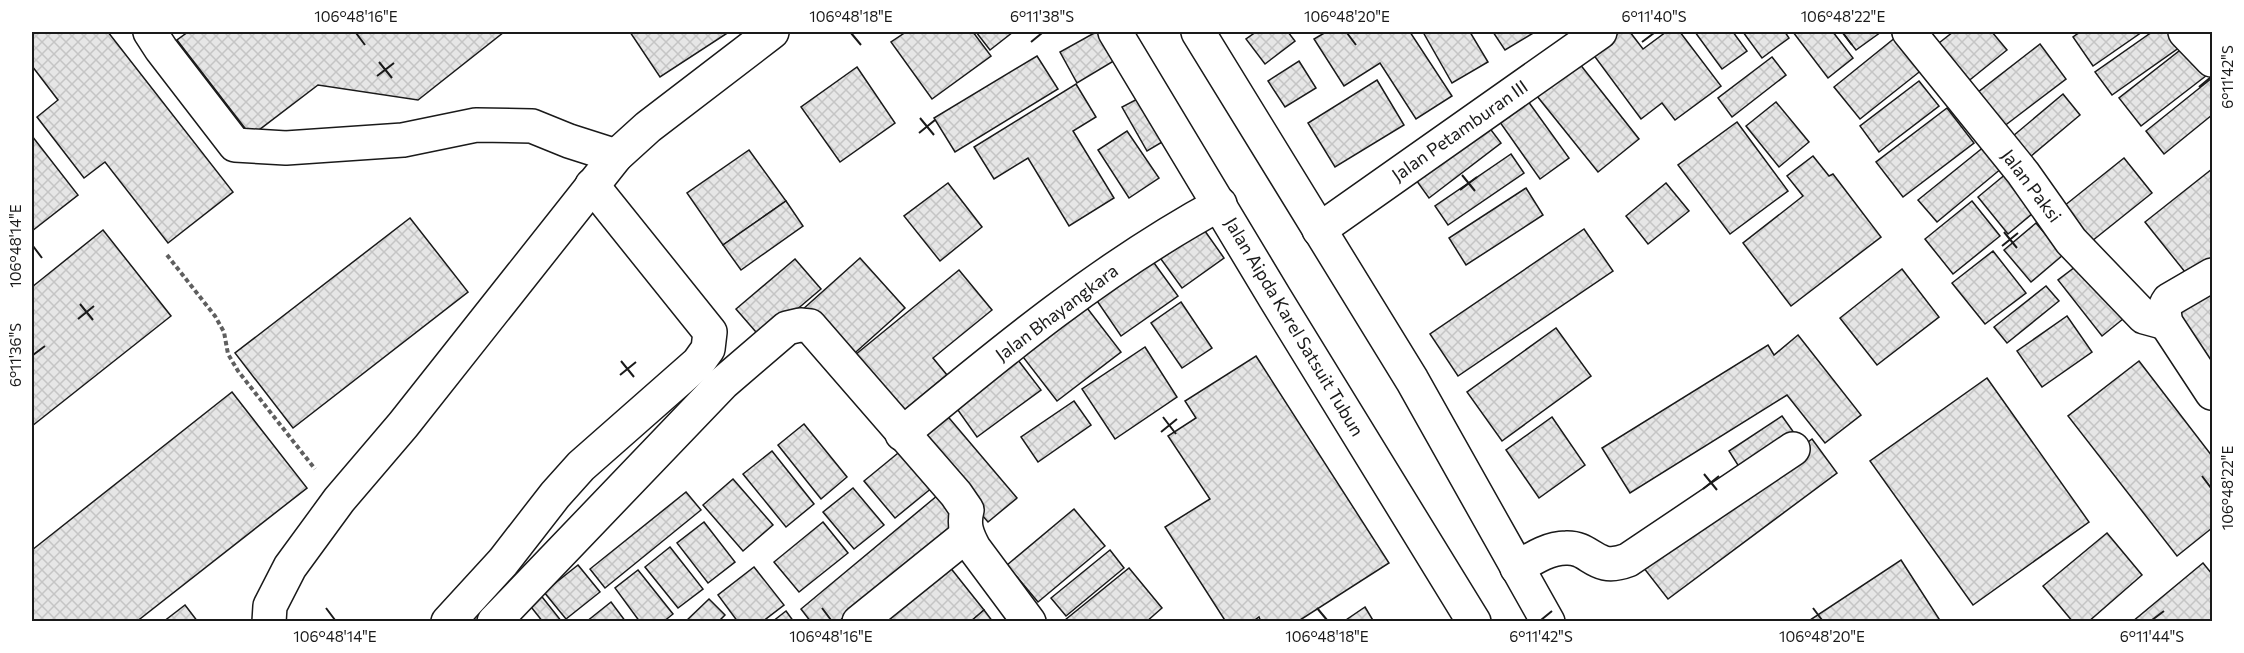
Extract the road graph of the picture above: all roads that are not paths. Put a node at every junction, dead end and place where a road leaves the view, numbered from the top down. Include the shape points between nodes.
1 (150, 32) edge
2 (772, 32) edge
3 (1115, 32) edge
4 (1198, 32) edge
5 (1600, 32) edge
6 (1909, 32) edge
7 (2185, 32) edge
8 (2212, 60) edge
9 (616, 156) junction
10 (592, 184) junction
11 (1220, 204) junction
12 (1319, 230) junction
13 (2212, 275) edge
14 (2166, 323) junction
15 (2212, 393) edge
16 (902, 434) junction
17 (1793, 449) dead end
18 (967, 535) junction
19 (1517, 568) junction
20 (269, 621) edge
21 (448, 621) edge
22 (494, 621) edge
23 (859, 621) edge
24 (1029, 621) edge
25 (1474, 621) edge
26 (1548, 621) edge

1 - 9 street via 235,145 286,148 403,140 476,125 532,126
2 - 9 street
3 - 11 street, Jalan Aipda Karel Satsuit Tubun
4 - 12 street
5 - 12 street, Jalan Petamburan III
6 - 14 street, Jalan Paksi via 2023,173 2071,241 2144,316
7 - 8 street
9 - 10 street
10 - 20 street via 403,425 339,500 290,567 270,606
10 - 21 street via 710,332 708,349 698,363 581,466 503,562
11 - 16 street, Jalan Bhayangkara via 1112,271
11 - 25 street, Jalan Aipda Karel Satsuit Tubun
12 - 19 street via 1412,380
13 - 14 street via 2169,300 2165,305
14 - 15 street
16 - 18 street via 968,510 964,521
16 - 22 street via 810,326 787,328 723,383
17 - 19 street via 1628,560 1603,564 1566,548 1538,555
18 - 23 street
18 - 24 street
19 - 26 street

